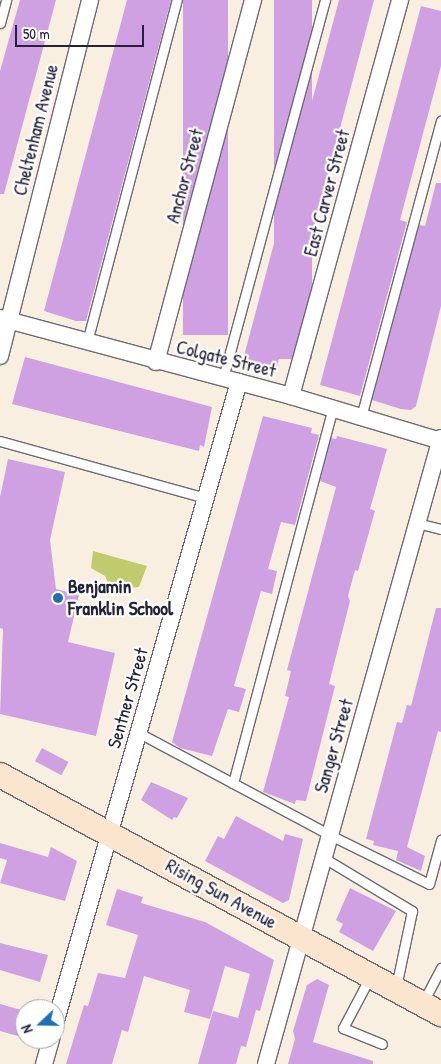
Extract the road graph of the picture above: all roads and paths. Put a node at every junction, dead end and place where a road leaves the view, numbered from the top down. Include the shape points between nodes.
1 (6, 0) edge
2 (90, 0) edge
3 (177, 0) edge
4 (253, 0) edge
5 (325, 0) edge
6 (400, 0) edge
7 (0, 23) edge
8 (441, 121) edge
9 (4, 319) edge
10 (87, 342) junction
11 (0, 356) edge
12 (156, 362) junction
13 (231, 380) junction
14 (291, 396) junction
15 (333, 408) junction
16 (361, 417) junction
17 (441, 440) edge
18 (0, 441) edge
19 (206, 498) junction
20 (417, 523) junction
21 (441, 529) edge
22 (139, 733) junction
23 (0, 775) edge
24 (233, 783) junction
25 (110, 833) junction
26 (330, 835) junction
27 (441, 840) edge
28 (324, 858) junction
29 (301, 939) junction
30 (441, 968) edge
31 (371, 976) junction
32 (438, 982) edge
33 (395, 990) junction
34 (62, 999) edge
35 (431, 1009) edge
36 (382, 1044) dead end
37 (48, 1049) edge
38 (44, 1064) edge
39 (266, 1064) edge

1 - 7 lane
2 - 9 street, Cheltenham Avenue
3 - 10 lane
4 - 12 street, Anchor Street
5 - 13 lane
6 - 14 street, East Carver Street
8 - 16 lane
9 - 10 street, Colgate Street
9 - 11 street, Cheltenham Avenue
10 - 12 street, Colgate Street
12 - 13 street, Colgate Street
13 - 14 street, Colgate Street
13 - 19 street, Sentner Street
14 - 15 street, Colgate Street
15 - 16 street, Colgate Street
15 - 24 lane
16 - 17 street, Colgate Street
17 - 20 street, Sanger Street
18 - 19 lane
19 - 22 street, Sentner Street
20 - 21 lane
20 - 26 street, Sanger Street
22 - 24 lane
22 - 25 street, Sentner Street
23 - 25 main road, Rising Sun Avenue
24 - 26 lane
25 - 29 main road, Rising Sun Avenue
25 - 34 street, Sentner Street
26 - 27 lane via 429,884
26 - 28 street, Sanger Street
28 - 29 street, Sanger Street
28 - 33 lane via 412,911
29 - 31 main road, Rising Sun Avenue
29 - 39 street, Sanger Street
30 - 32 lane
31 - 33 main road, Rising Sun Avenue
31 - 36 lane via 343,1028
32 - 35 lane
33 - 35 main road, Rising Sun Avenue
37 - 38 street

